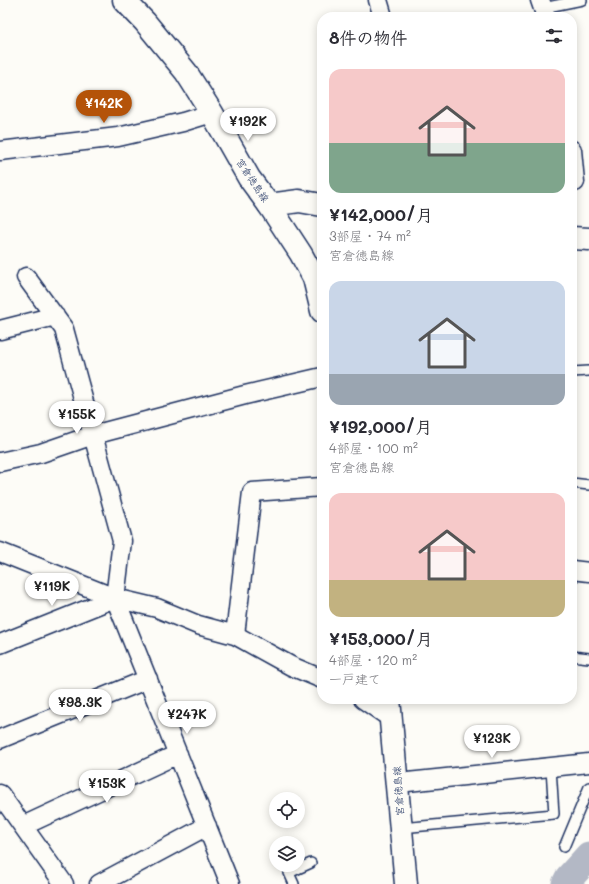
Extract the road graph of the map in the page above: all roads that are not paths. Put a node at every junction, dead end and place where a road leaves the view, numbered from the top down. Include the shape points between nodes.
1 (124, 0) edge
2 (378, 0) edge
3 (582, 0) edge
4 (543, 8) edge
5 (382, 12) edge
6 (212, 113) junction
7 (0, 151) edge
8 (317, 204) edge
9 (269, 205) junction
10 (577, 238) edge
11 (589, 239) edge
12 (26, 277) dead end
13 (317, 277) edge
14 (55, 316) junction
15 (0, 330) edge
16 (589, 371) edge
17 (577, 372) edge
18 (317, 378) edge
19 (93, 435) junction
20 (0, 462) edge
21 (577, 484) edge
22 (589, 485) edge
23 (317, 486) edge
24 (0, 552) edge
25 (577, 571) edge
26 (589, 572) edge
27 (115, 598) junction
28 (235, 635) junction
29 (0, 644) edge
30 (577, 657) edge
31 (589, 658) edge
32 (317, 677) edge
33 (148, 679) junction
34 (376, 704) edge
35 (390, 709) edge
36 (0, 739) edge
37 (178, 754) junction
38 (589, 764) edge
39 (551, 768) junction
40 (398, 783) junction
41 (589, 787) edge
42 (0, 794) edge
43 (23, 826) junction
44 (207, 826) junction
45 (401, 828) junction
46 (564, 846) dead end
47 (311, 863) dead end
48 (64, 884) edge
49 (99, 884) edge
50 (230, 884) edge
51 (294, 884) edge
52 (406, 884) edge

1 - 6 main road, 宮倉徳島線 via 146,22 186,72
2 - 5 street
3 - 4 lane
6 - 7 street via 118,137
6 - 9 main road, 宮倉徳島線 via 249,178
8 - 9 main road via 299,201
9 - 13 main road, 宮倉徳島線
10 - 11 main road
12 - 14 street
14 - 15 street
14 - 19 street via 64,329
16 - 17 lane
18 - 19 street
19 - 20 street via 41,453
19 - 27 street via 122,541
21 - 22 lane
23 - 28 street via 252,492
24 - 27 street
25 - 26 street
27 - 28 street via 157,608 198,625
27 - 29 street
27 - 33 street
28 - 32 street via 291,666
30 - 31 lane
33 - 36 street
33 - 37 street
34 - 35 street
35 - 40 main road, 宮倉徳島線
37 - 43 street
37 - 44 street
38 - 39 street
39 - 40 street
39 - 45 lane via 554,814
40 - 45 main road, 宮倉徳島線
41 - 46 lane
42 - 43 street
43 - 48 street
44 - 49 street
44 - 50 street
45 - 52 main road, 宮倉徳島線
47 - 51 lane via 289,873

